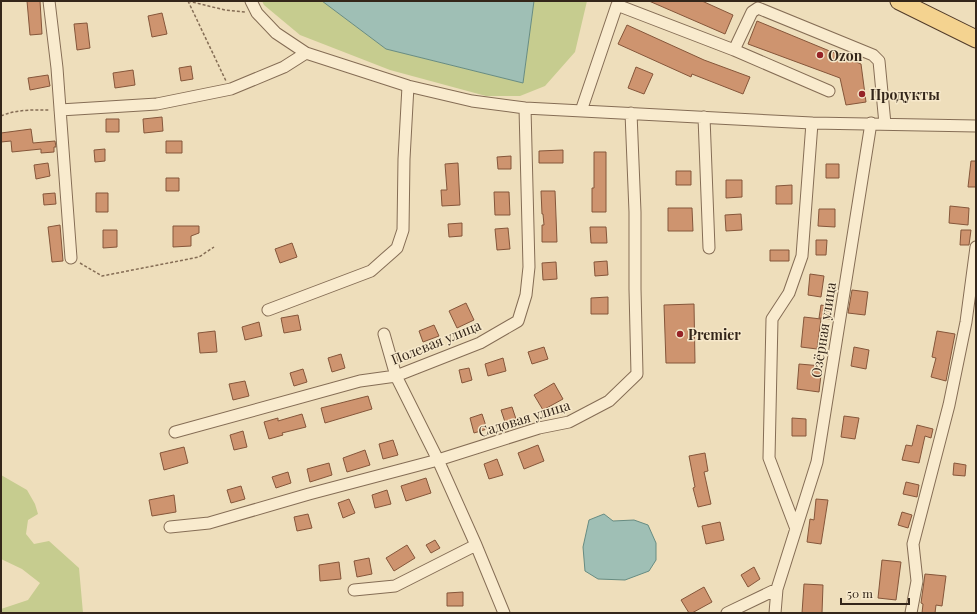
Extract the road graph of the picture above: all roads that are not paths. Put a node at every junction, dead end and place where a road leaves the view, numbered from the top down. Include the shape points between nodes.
1 (49, 1) edge
2 (251, 1) edge
3 (899, 1) edge
4 (976, 39) edge
5 (734, 50) junction
6 (306, 53) junction
7 (408, 86) junction
8 (829, 92) dead end
9 (525, 108) junction
10 (60, 110) junction
11 (581, 111) junction
12 (631, 113) junction
13 (704, 117) junction
14 (812, 123) junction
15 (885, 124) junction
16 (976, 126) edge
17 (871, 128) junction
18 (976, 247) edge
19 (709, 248) dead end
20 (72, 258) road end
21 (268, 310) dead end
22 (384, 334) dead end
23 (396, 376) junction
24 (175, 432) dead end
25 (438, 460) junction
26 (170, 527) dead end
27 (796, 529) junction
28 (476, 545) junction
29 (777, 589) junction
30 (354, 590) dead end
31 (504, 613) edge
32 (727, 613) edge
33 (775, 613) edge
34 (911, 613) edge

1 - 10 street
2 - 6 street via 257,12 276,32
3 - 4 main road
5 - 8 street
5 - 11 street via 617,5
5 - 15 street via 752,12 758,8 873,55 879,61
6 - 7 street
6 - 10 street via 231,90 157,104
7 - 9 street via 472,101
7 - 21 street via 403,230 397,248 371,271
9 - 11 street
9 - 23 street, Полевая улица via 529,267 526,295 518,321 480,343
10 - 20 street
11 - 12 street
12 - 13 street
12 - 25 street, Садовая улица via 637,374 609,401 569,422 539,428
13 - 14 street
13 - 19 street
14 - 17 street
14 - 27 street via 802,256 789,293 772,319 769,458
15 - 16 street
15 - 17 street
17 - 27 street, Озёрная улица via 817,462
18 - 34 street via 966,322 949,405 913,544 917,581
22 - 23 street
23 - 24 street, Полевая улица via 360,381
23 - 25 street
25 - 26 street, Садовая улица via 209,523
25 - 28 street
27 - 29 street, Озёрная улица
28 - 30 street via 395,586
28 - 31 street
29 - 32 street
29 - 33 street, Озёрная улица

